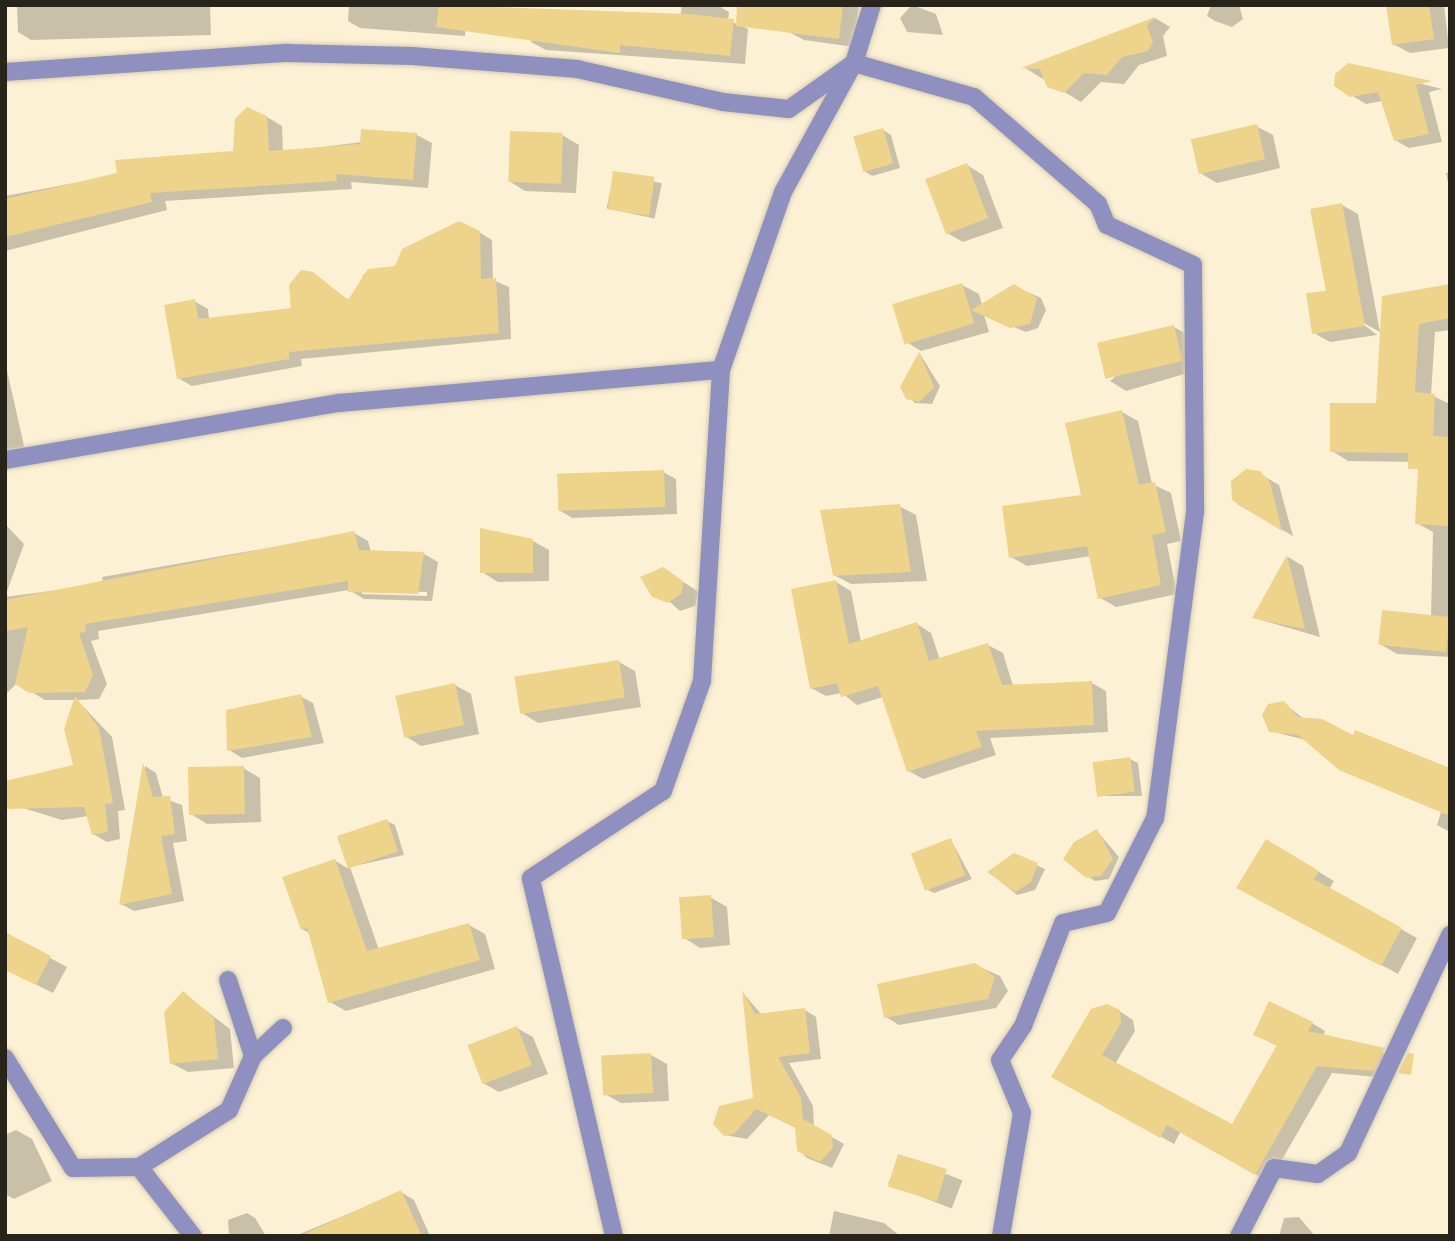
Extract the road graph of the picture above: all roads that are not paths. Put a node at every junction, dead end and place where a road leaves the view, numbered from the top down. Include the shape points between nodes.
1 (872, 5) edge
2 (854, 63) junction
3 (5, 72) edge
4 (721, 370) junction
5 (5, 460) edge
6 (1450, 935) edge
7 (228, 980) dead end
8 (283, 1028) dead end
9 (253, 1056) junction
10 (5, 1058) edge
11 (139, 1167) junction
12 (193, 1236) edge
13 (614, 1236) edge
14 (1002, 1236) edge
15 (1239, 1236) edge

1 - 2 street
2 - 3 street via 789,109 723,102 576,69 412,55 287,53
2 - 4 street via 783,192
2 - 14 street via 974,97 1098,204 1107,225 1193,265 1195,512 1155,818 1107,913 1063,923 1023,1026 1000,1060 1022,1113
4 - 5 street via 340,403
4 - 13 street via 702,681 663,791 531,878
6 - 15 street via 1348,1153 1318,1174 1273,1168
7 - 9 street
8 - 9 street
9 - 11 street via 229,1110
10 - 11 street via 73,1168
11 - 12 street

